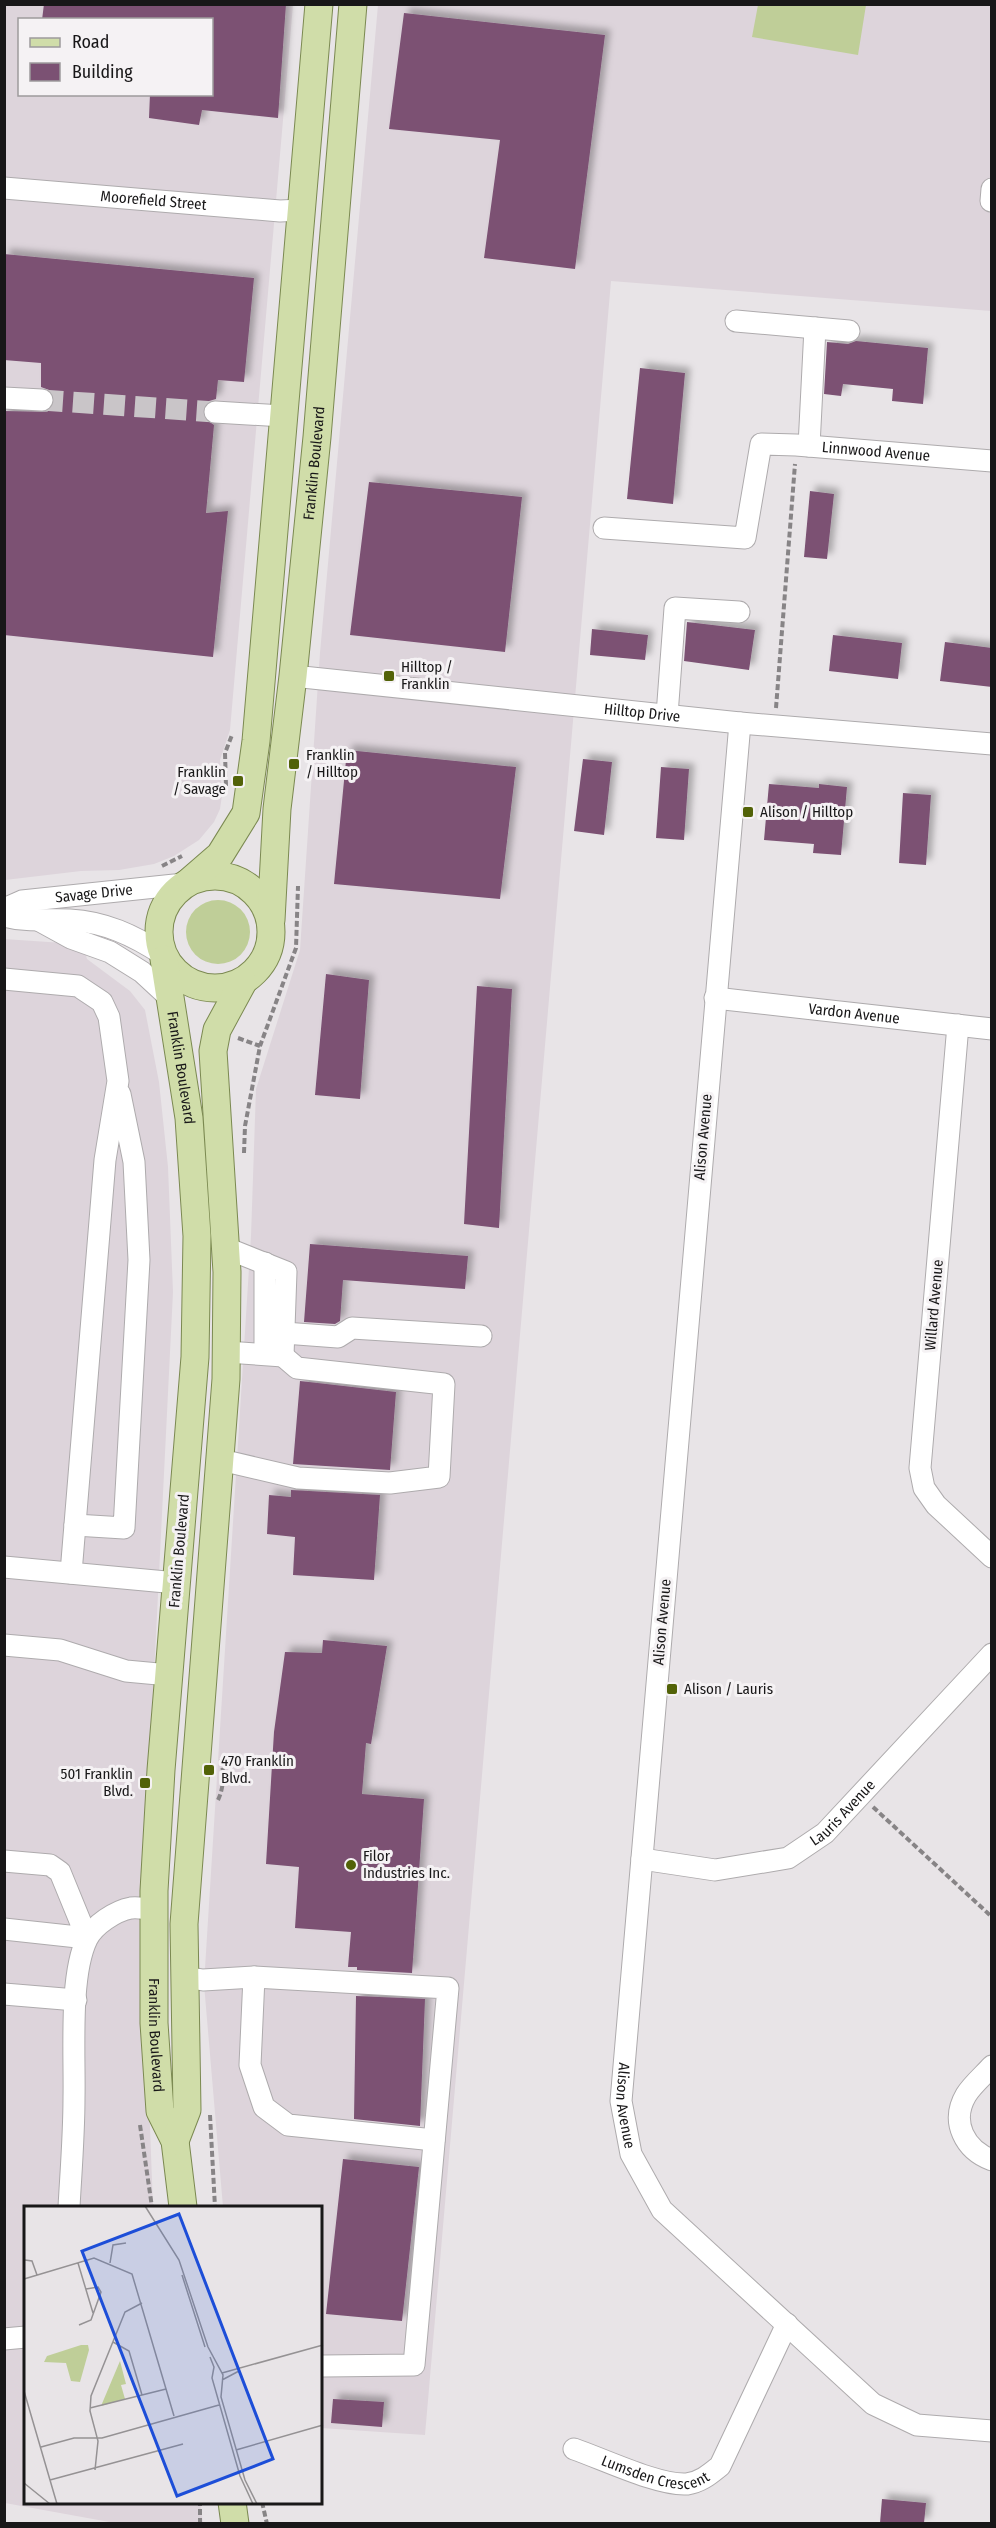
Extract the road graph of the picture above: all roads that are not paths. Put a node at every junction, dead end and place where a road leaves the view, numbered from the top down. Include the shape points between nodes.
1 (319, 4) edge
2 (353, 4) edge
3 (4, 188) edge
4 (992, 189) edge
5 (991, 201) edge
6 (301, 210) junction
7 (735, 321) dead end
8 (815, 328) junction
9 (849, 331) dead end
10 (4, 398) edge
11 (42, 400) tunnel mouth
12 (215, 412) tunnel mouth
13 (283, 416) junction
14 (802, 445) junction
15 (992, 461) edge
16 (604, 528) dead end
17 (739, 612) dead end
18 (293, 676) junction
19 (667, 715) junction
20 (740, 723) junction
21 (992, 744) edge
22 (187, 882) junction
23 (4, 909) edge
24 (4, 916) edge
25 (40, 920) junction
26 (271, 920) junction
27 (163, 956) junction
28 (4, 979) edge
29 (243, 982) junction
30 (169, 997) junction
31 (715, 998) junction
32 (958, 1025) junction
33 (992, 1029) edge
34 (117, 1081) junction
35 (226, 1248) junction
36 (265, 1263) junction
37 (284, 1333) junction
38 (481, 1336) dead end
39 (227, 1352) junction
40 (274, 1355) junction
41 (221, 1460) junction
42 (75, 1525) junction
43 (992, 1557) edge
44 (4, 1567) edge
45 (71, 1573) junction
46 (177, 1583) junction
47 (4, 1645) edge
48 (992, 1654) edge
49 (169, 1675) junction
50 (642, 1859) junction
51 (4, 1861) edge
52 (154, 1909) junction
53 (4, 1929) edge
54 (87, 1938) junction
55 (184, 1977) junction
56 (254, 1977) junction
57 (4, 1994) edge
58 (76, 2000) junction
59 (992, 2066) edge
60 (434, 2140) junction
61 (175, 2141) junction
62 (992, 2160) edge
63 (69, 2206) edge
64 (183, 2206) edge
65 (786, 2324) junction
66 (24, 2337) edge
67 (4, 2339) edge
68 (323, 2366) dead end
69 (992, 2430) edge
70 (574, 2449) dead end
71 (232, 2504) edge
72 (235, 2523) edge

1 - 6 main road
2 - 18 main road, Franklin Boulevard
3 - 6 street, Moorefield Street
4 - 5 street
6 - 13 main road
7 - 8 street
8 - 9 street
8 - 14 street
10 - 11 street
12 - 13 street
13 - 22 main road via 256,741 246,813 220,855
14 - 15 street, Linnwood Avenue
14 - 16 street, Linnwood Avenue via 761,444 745,538
17 - 19 street via 675,608
18 - 19 street, Hilltop Drive
18 - 26 main road, Franklin Boulevard via 277,809
19 - 20 street, Hilltop Drive
20 - 21 street, Hilltop Drive
20 - 31 street, Alison Avenue
22 - 23 street, Savage Drive via 22,901
22 - 26 main road via 219,876 237,880 264,903
22 - 27 main road via 164,909 159,925
24 - 25 street, Savage Drive via 21,921
25 - 27 street, Savage Drive via 100,923 144,942
25 - 30 street via 71,938 110,952 142,972
26 - 29 main road via 267,956
27 - 29 main road via 175,972 207,988 226,988
27 - 30 main road, Franklin Boulevard
28 - 34 street via 78,986 102,1002 109,1017
29 - 35 main road, Franklin Boulevard via 217,1030 213,1051
30 - 46 main road, Franklin Boulevard via 189,1118 197,1236 195,1357
31 - 32 street, Vardon Avenue
31 - 50 street, Alison Avenue
32 - 33 street, Vardon Avenue
32 - 43 street, Willard Avenue via 920,1468 924,1488 936,1505
34 - 42 street via 105,1160
34 - 42 street via 134,1162 139,1260 124,1528
35 - 36 street
35 - 39 main road, Franklin Boulevard
36 - 37 street via 286,1272
36 - 40 street
37 - 38 street via 338,1337 352,1328
37 - 40 street
39 - 40 street
39 - 41 main road, Franklin Boulevard
40 - 41 street via 297,1368 444,1384 439,1477 390,1483 298,1478
41 - 55 main road, Franklin Boulevard via 188,1854
42 - 45 street
44 - 45 street
45 - 46 street
46 - 49 main road, Franklin Boulevard
47 - 49 street via 60,1650 126,1671
48 - 50 street, Lauris Avenue via 825,1833 788,1858 715,1870
49 - 52 main road, Franklin Boulevard
50 - 65 street, Alison Avenue via 621,2101 631,2154 662,2210
51 - 54 street via 50,1865 60,1872
52 - 54 street via 130,1908 113,1915
52 - 61 main road, Franklin Boulevard via 154,2023 160,2111
53 - 54 street
54 - 58 street
55 - 56 street
55 - 61 main road, Franklin Boulevard via 187,2110
56 - 60 street via 250,2065 264,2107 288,2125
56 - 60 street via 448,1988
57 - 58 street
58 - 63 street
59 - 62 street via 966,2095 960,2112 960,2132 970,2147
60 - 68 street via 414,2366
61 - 64 main road, Franklin Boulevard
65 - 69 street, Alison Avenue via 873,2404 917,2425
65 - 70 street, Lumsden Crescent via 720,2466 705,2479 688,2484 668,2483
66 - 67 street
71 - 72 main road

